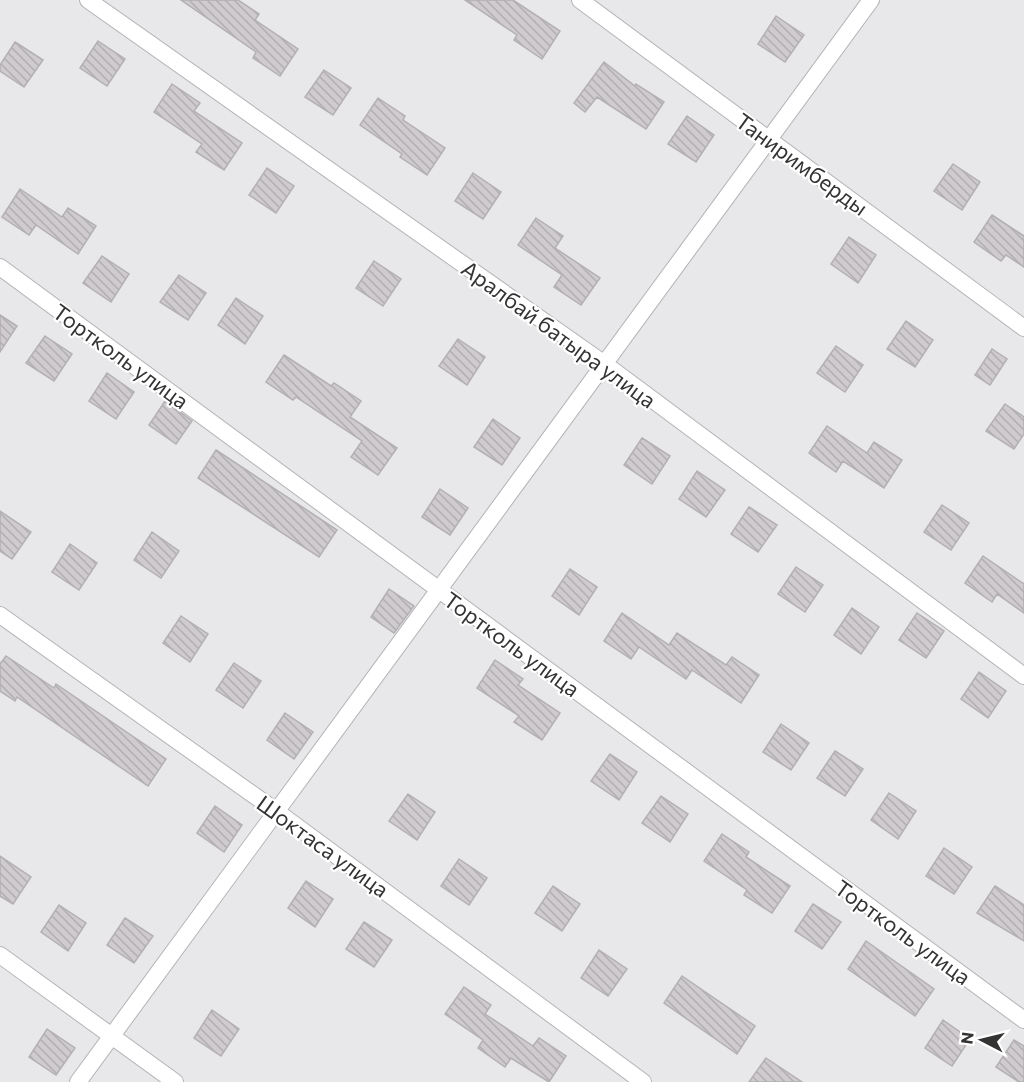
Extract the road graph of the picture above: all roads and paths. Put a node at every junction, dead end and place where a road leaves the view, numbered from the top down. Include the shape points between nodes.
1 (88, 0) edge
2 (580, 0) edge
3 (871, 0) edge
4 (770, 140) junction
5 (0, 267) edge
6 (1024, 327) edge
7 (606, 366) junction
8 (440, 591) junction
9 (0, 615) edge
10 (1024, 676) edge
11 (276, 811) junction
12 (0, 955) edge
13 (1024, 1020) edge
14 (111, 1035) junction
15 (78, 1082) edge
16 (175, 1082) edge
17 (643, 1082) edge

1 - 7 street, Аралбай батыра улица
2 - 4 street, Таниримберды
3 - 4 street
4 - 6 street, Таниримберды
4 - 7 street
5 - 8 street, Тортколь улица
7 - 8 street
7 - 10 street, Аралбай батыра улица
8 - 11 street
8 - 13 street, Тортколь улица
9 - 11 street, Шоктаса улица
11 - 14 street
11 - 17 street, Шоктаса улица
12 - 14 street
14 - 15 street
14 - 16 street

